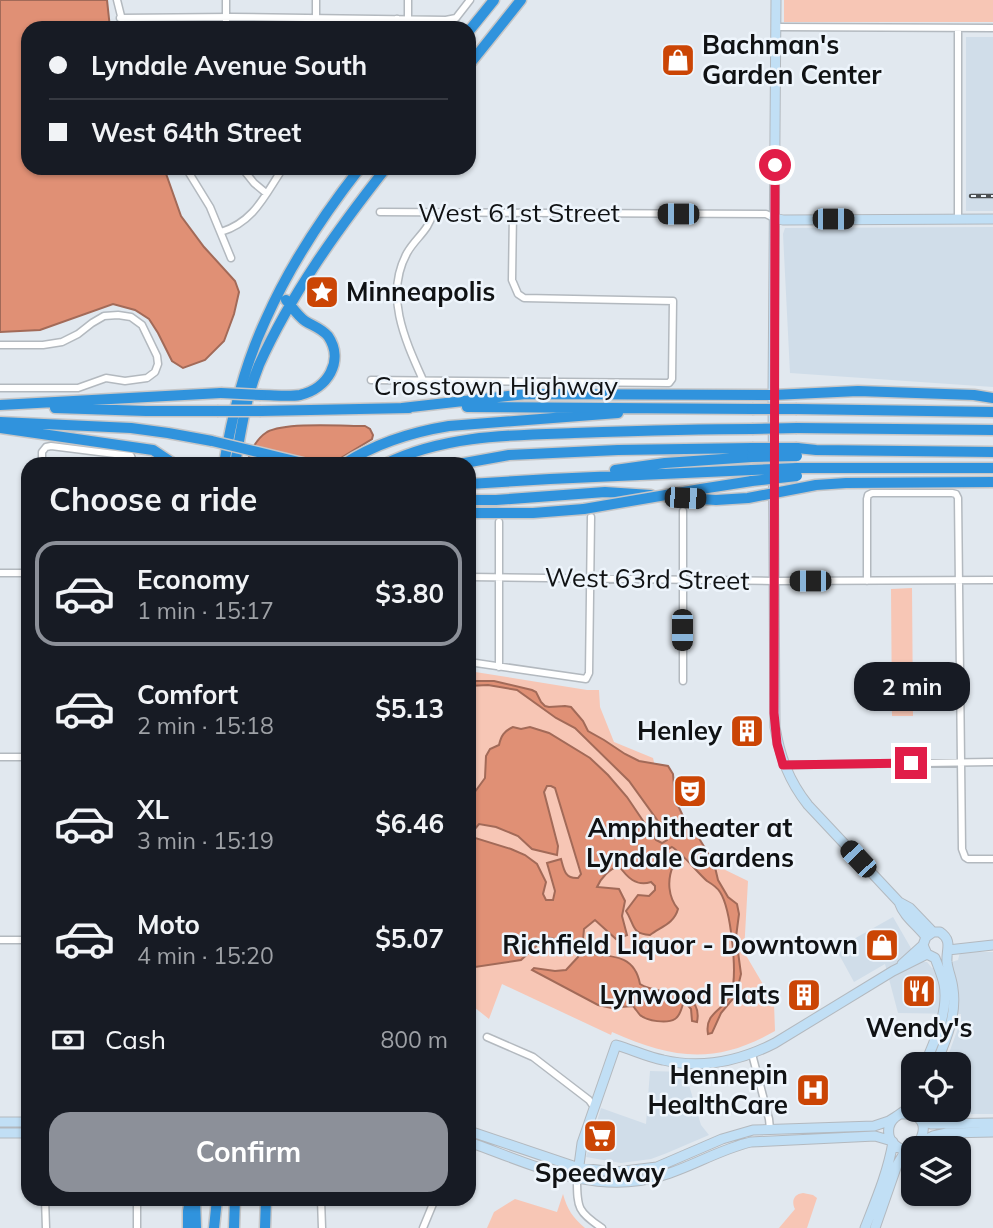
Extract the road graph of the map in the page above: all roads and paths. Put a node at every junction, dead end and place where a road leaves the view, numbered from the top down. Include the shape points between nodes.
1 (117, 0) edge
2 (226, 0) edge
3 (316, 0) edge
4 (408, 0) edge
5 (470, 0) edge
6 (494, 0) edge
7 (521, 0) edge
8 (776, 0) edge
9 (226, 17) junction
10 (120, 18) junction
11 (316, 18) junction
12 (397, 19) joint
13 (408, 19) junction
14 (121, 21) edge
15 (226, 21) edge
16 (476, 22) edge
17 (776, 27) junction
18 (958, 28) junction
19 (993, 28) edge
20 (476, 56) edge
21 (190, 175) edge
22 (248, 175) edge
23 (278, 175) edge
24 (355, 175) edge
25 (381, 175) edge
26 (266, 194) junction
27 (380, 212) dead end
28 (433, 212) junction
29 (513, 212) junction
30 (774, 218) junction
31 (958, 219) junction
32 (993, 219) edge
33 (221, 232) junction
34 (231, 258) dead end
35 (283, 285) junction
36 (290, 305) junction
37 (305, 321) junction
38 (274, 336) junction
39 (0, 345) edge
40 (372, 380) dead end
41 (423, 380) junction
42 (0, 388) edge
43 (773, 396) junction
44 (993, 398) edge
45 (0, 406) edge
46 (402, 408) junction
47 (638, 408) junction
48 (993, 412) edge
49 (0, 422) edge
50 (0, 428) edge
51 (993, 430) edge
52 (993, 452) edge
53 (752, 453) junction
54 (42, 457) edge
55 (131, 457) edge
56 (164, 457) edge
57 (225, 457) edge
58 (236, 457) edge
59 (278, 457) edge
60 (355, 457) edge
61 (402, 457) edge
62 (476, 461) edge
63 (993, 468) edge
64 (752, 475) junction
65 (550, 479) junction
66 (993, 482) edge
67 (476, 484) edge
68 (774, 492) junction
69 (476, 500) edge
70 (682, 511) dead end
71 (476, 513) edge
72 (587, 513) junction
73 (499, 522) dead end
74 (0, 573) edge
75 (21, 573) edge
76 (476, 578) edge
77 (499, 578) junction
78 (590, 579) junction
79 (682, 579) junction
80 (959, 580) junction
81 (993, 580) edge
82 (774, 581) junction
83 (867, 581) junction
84 (476, 663) edge
85 (499, 667) junction
86 (683, 681) dead end
87 (0, 757) edge
88 (21, 757) edge
89 (993, 762) edge
90 (960, 763) junction
91 (783, 765) junction
92 (993, 859) edge
93 (0, 940) edge
94 (21, 940) edge
95 (929, 945) junction
96 (993, 945) edge
97 (948, 948) junction
98 (488, 1037) dead end
99 (930, 1052) edge
100 (940, 1052) edge
101 (752, 1054) junction
102 (594, 1107) junction
103 (899, 1115) joint
104 (0, 1122) edge
105 (21, 1122) edge
106 (928, 1122) edge
107 (993, 1123) edge
108 (770, 1129) junction
109 (993, 1132) edge
110 (0, 1133) edge
111 (21, 1133) edge
112 (476, 1133) edge
113 (933, 1136) edge
114 (892, 1142) junction
115 (476, 1144) edge
116 (901, 1147) edge
117 (901, 1158) edge
118 (579, 1168) junction
119 (578, 1180) junction
120 (874, 1205) junction
121 (46, 1206) edge
122 (137, 1206) edge
123 (190, 1206) edge
124 (194, 1206) edge
125 (216, 1206) edge
126 (235, 1206) edge
127 (266, 1206) edge
128 (321, 1206) edge
129 (432, 1206) edge
130 (46, 1228) edge
131 (137, 1228) edge
132 (188, 1228) edge
133 (197, 1228) edge
134 (214, 1228) edge
135 (234, 1228) edge
136 (265, 1228) edge
137 (322, 1228) edge
138 (423, 1228) edge
139 (602, 1228) edge
140 (865, 1228) edge
141 (873, 1228) edge

1 - 10 street
2 - 9 street
3 - 11 street
4 - 13 street
5 - 13 street via 456,18
6 - 16 highway
7 - 20 highway
8 - 17 main road
9 - 10 street
9 - 11 street
9 - 15 street
10 - 14 street
11 - 12 street
12 - 13 street
17 - 18 street
17 - 30 main road
18 - 19 street
18 - 31 street
21 - 33 street
22 - 26 street
23 - 26 street
24 - 35 highway
25 - 36 highway
26 - 33 street via 244,222
27 - 28 street, West 61st Street
28 - 29 street, West 61st Street
28 - 41 street via 429,226 406,254 396,296 401,324
29 - 30 street, West 61st Street via 766,214
29 - 41 street via 512,280 524,298 673,302 672,379 669,383
30 - 31 main road, West 61st Street
30 - 43 main road
31 - 32 main road, West 61st Street
33 - 34 street
35 - 36 highway via 284,299
35 - 57 highway via 253,352
36 - 37 highway
36 - 38 highway
37 - 38 highway via 288,324
37 - 45 highway, bridge via 323,330 335,355 324,383 305,394 221,393
38 - 58 highway via 248,397
39 - 42 street via 62,342 104,316 118,315 131,317 142,326 158,364 147,378 125,381 106,377 78,388
40 - 41 street
43 - 44 highway via 858,391
43 - 46 highway via 526,394
43 - 68 main road
45 - 46 highway, Crosstown Highway, bridge via 146,411
46 - 47 highway, Crosstown Highway
47 - 48 highway, Crosstown Highway, bridge
47 - 60 highway via 423,430
49 - 59 highway, bridge via 131,428
50 - 56 highway via 153,450
51 - 61 highway, bridge via 797,428 513,435 471,438
52 - 53 highway, bridge
53 - 62 highway via 618,450
53 - 65 highway
54 - 55 street via 51,446
63 - 64 highway, bridge via 864,467
64 - 65 highway
64 - 72 highway, bridge
65 - 67 highway
66 - 68 highway via 846,483
68 - 69 highway via 716,500 605,492
68 - 82 main road
70 - 79 street
71 - 72 highway
72 - 78 street
73 - 77 street
74 - 75 street
76 - 77 street, West 63rd Street
77 - 78 street, West 63rd Street
77 - 85 street
78 - 79 street, West 63rd Street
78 - 85 street via 586,679
79 - 82 street, West 63rd Street
79 - 86 street
80 - 81 street, West 63rd Street
80 - 83 street, West 63rd Street
80 - 83 street via 956,494 872,493 867,499
80 - 90 street
82 - 83 street, West 63rd Street
82 - 91 main road via 774,713
84 - 85 street
87 - 88 street
89 - 90 street
90 - 91 street
90 - 92 street via 961,849 965,858
91 - 95 main road via 808,804 899,902 910,908
93 - 94 street
95 - 97 main road via 943,956
95 - 97 main road via 940,932
95 - 99 main road via 944,982 944,1005
95 - 101 main road
96 - 97 main road
97 - 100 main road via 953,1016
98 - 102 street via 533,1057
101 - 102 main road via 720,1062 687,1063 615,1045
101 - 108 street
102 - 118 main road
103 - 108 main road via 874,1126
103 - 114 main road via 888,1130
104 - 105 main road
106 - 107 main road
108 - 118 main road via 730,1136 648,1169
109 - 113 main road
110 - 111 main road
112 - 118 main road
114 - 116 main road
114 - 119 main road via 875,1136 751,1142 639,1181
114 - 120 main road
115 - 119 main road
117 - 141 main road
118 - 119 main road
119 - 139 street via 580,1209
120 - 140 main road
120 - 141 main road
121 - 130 street
122 - 131 street
123 - 132 highway
124 - 133 highway
125 - 134 highway
126 - 135 highway
127 - 136 highway
128 - 137 street
129 - 138 street

